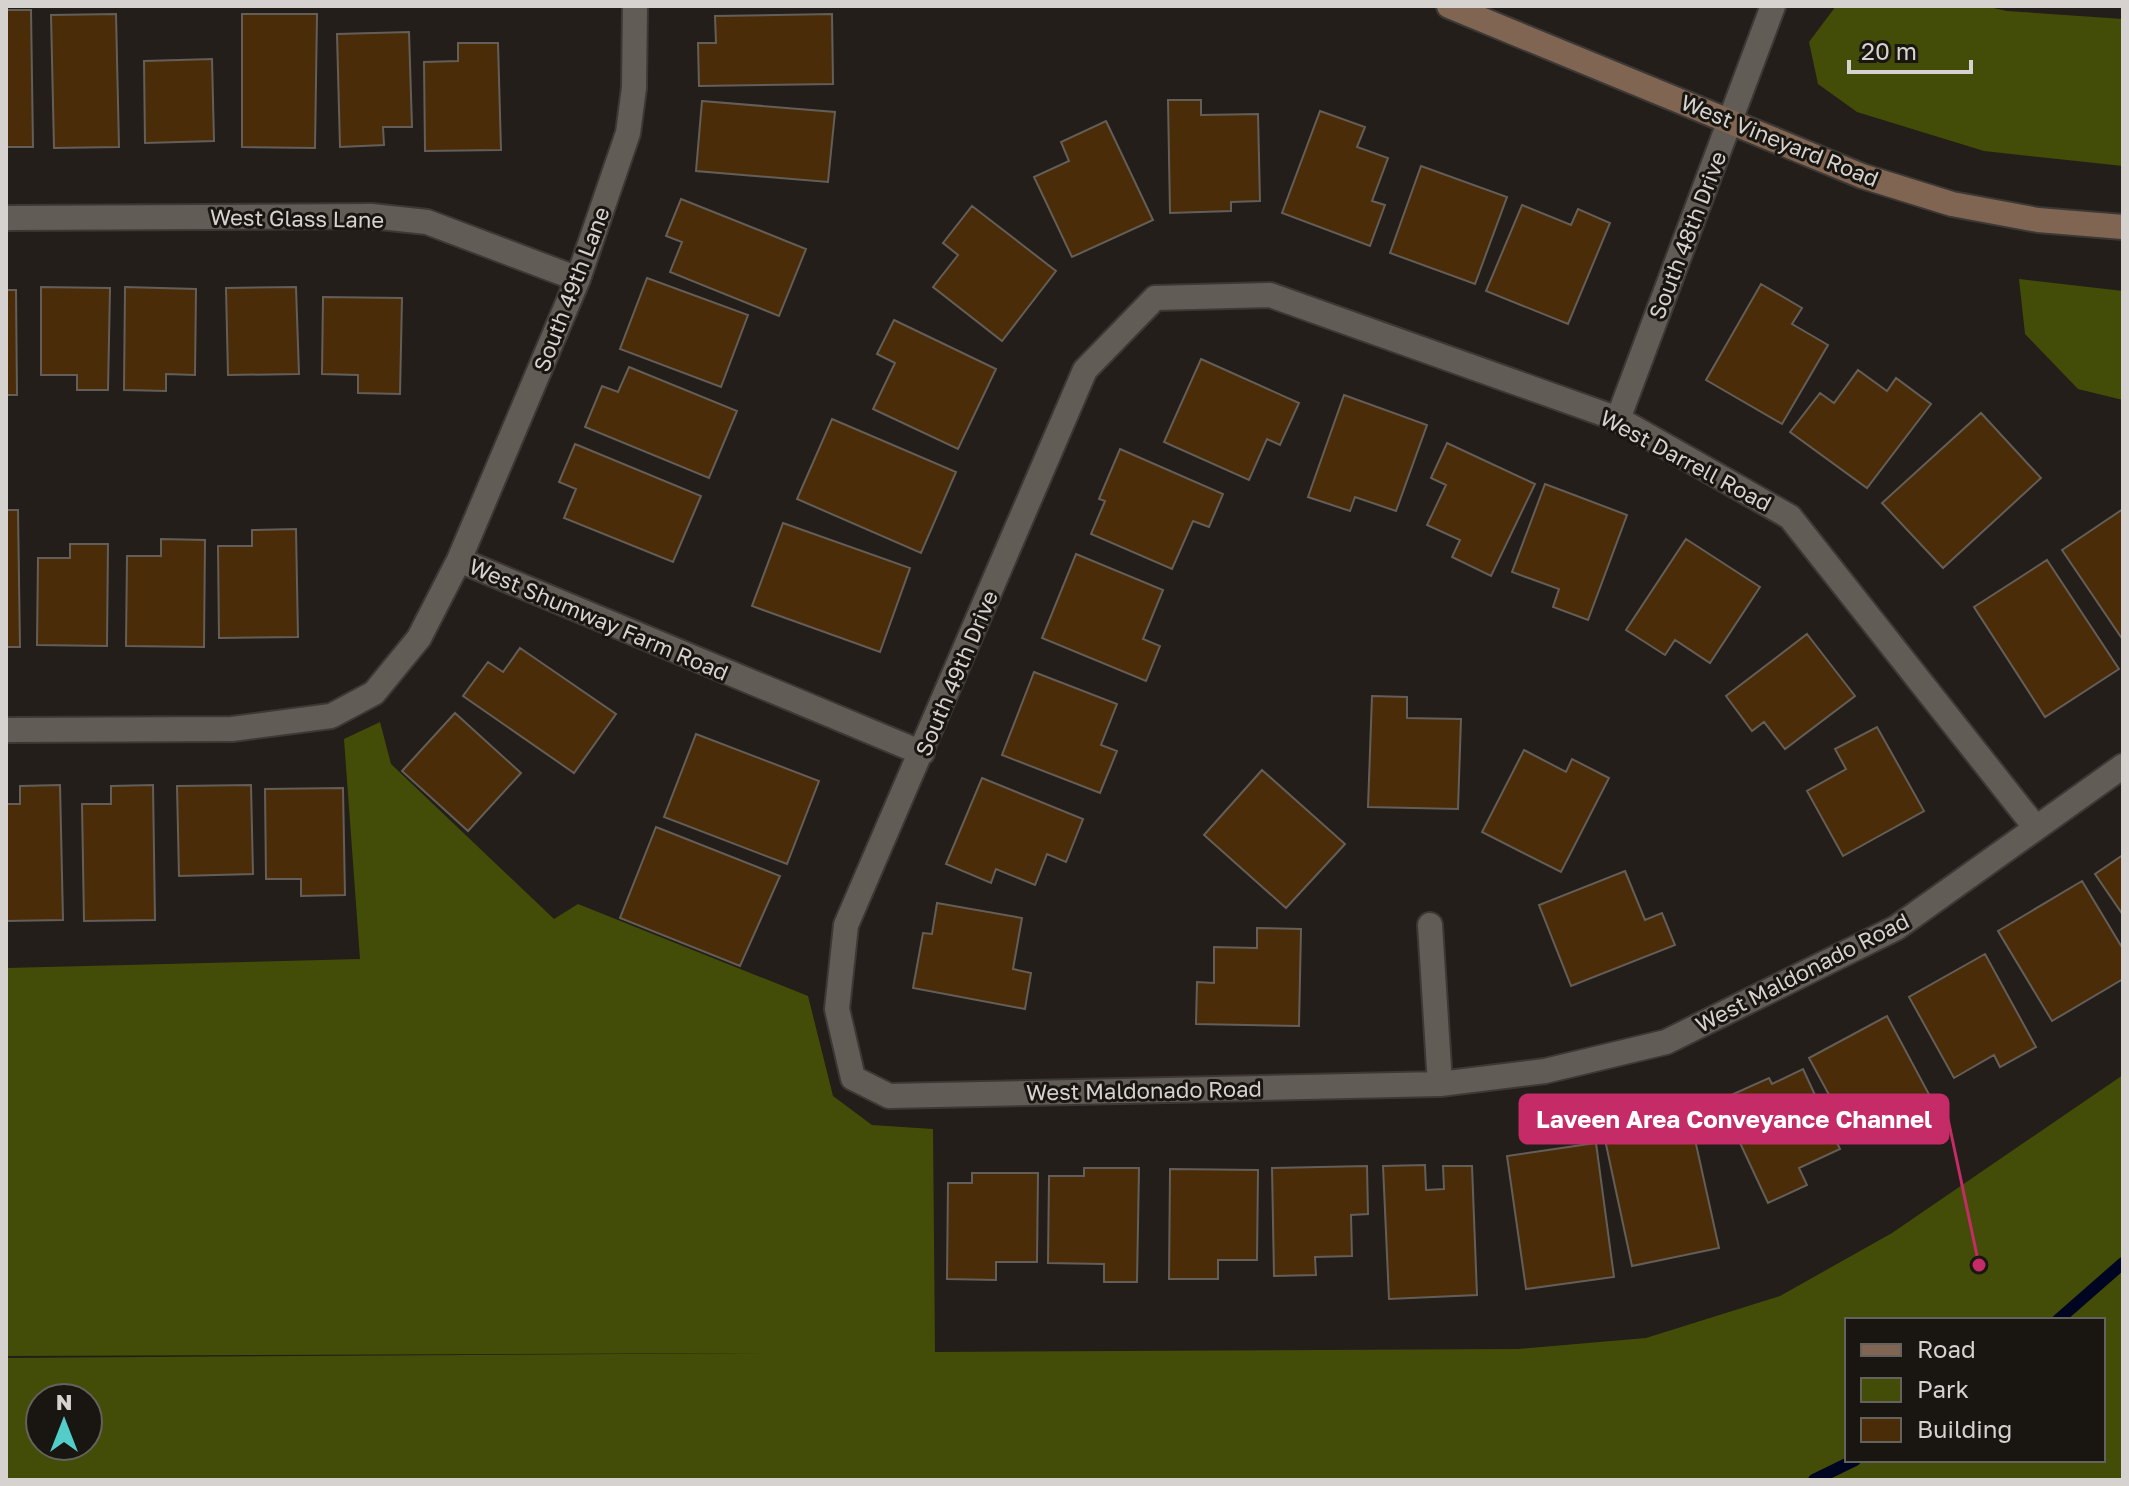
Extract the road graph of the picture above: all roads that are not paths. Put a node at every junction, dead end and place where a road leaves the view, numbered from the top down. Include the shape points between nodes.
1 (635, 6) edge
2 (1449, 6) edge
3 (1773, 6) edge
4 (1730, 121) junction
5 (6, 218) edge
6 (2123, 227) edge
7 (578, 279) junction
8 (1155, 298) joint
9 (1618, 419) junction
10 (459, 560) junction
11 (6, 730) edge
12 (922, 753) junction
13 (2123, 766) edge
14 (2036, 828) junction
15 (1430, 925) dead end
16 (853, 1078) joint
17 (1440, 1084) junction

1 - 7 street, South 49th Lane via 628,133
2 - 4 street, West Vineyard Road
3 - 4 street, South 48th Drive
4 - 6 street, West Vineyard Road via 1862,176 1952,204 2038,220
4 - 9 street, South 48th Drive
5 - 7 street, West Glass Lane via 371,216 469,236
7 - 10 street, South 49th Lane
8 - 9 street, West Darrell Road via 1270,295
8 - 12 street, South 49th Drive via 1085,370
9 - 14 street, West Darrell Road via 1790,517
10 - 11 street, West Shumway Farm Road via 410,649 374,693 331,716 232,729
10 - 12 street, West Shumway Farm Road
12 - 16 street, South 49th Drive via 846,925 837,1009
13 - 14 street, West Maldonado Road
14 - 17 street, West Maldonado Road via 1896,928 1666,1042 1545,1071
15 - 17 street
16 - 17 street, West Maldonado Road via 889,1096

